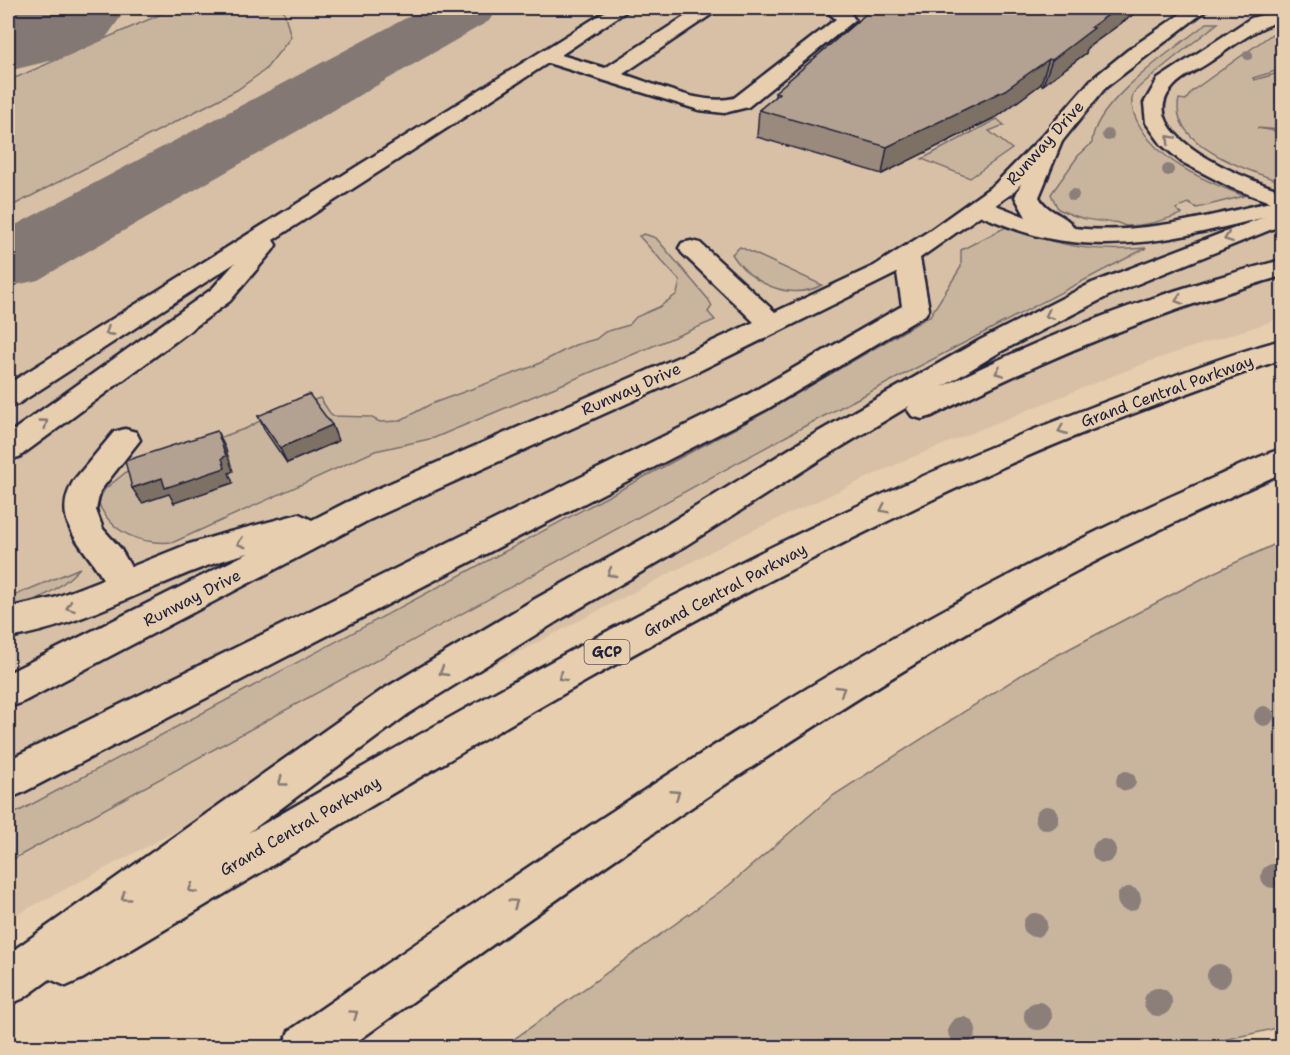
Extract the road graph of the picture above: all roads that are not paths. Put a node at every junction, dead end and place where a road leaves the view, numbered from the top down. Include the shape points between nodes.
1 (622, 8) edge
2 (710, 8) edge
3 (832, 8) edge
4 (1200, 8) edge
5 (1247, 8) edge
6 (1282, 15) edge
7 (545, 56) junction
8 (1193, 63) junction
9 (607, 76) junction
10 (1052, 139) junction
11 (1282, 198) edge
12 (1282, 206) edge
13 (980, 207) junction
14 (1282, 217) edge
15 (283, 224) junction
16 (1116, 238) junction
17 (691, 248) dead end
18 (907, 257) junction
19 (1282, 268) edge
20 (770, 323) junction
21 (1282, 349) edge
22 (8, 397) edge
23 (8, 422) edge
24 (125, 440) dead end
25 (8, 449) edge
26 (1282, 460) edge
27 (358, 511) junction
28 (662, 544) junction
29 (124, 585) junction
30 (8, 623) edge
31 (8, 691) edge
32 (8, 780) edge
33 (8, 982) edge
34 (8, 997) edge
35 (306, 1047) edge

1 - 7 main road
2 - 9 main road
3 - 9 main road via 846,20 741,102 724,107 706,106
4 - 10 main road, Runway Drive via 1098,84
5 - 8 main road
6 - 8 main road via 1257,22
7 - 9 main road
7 - 15 main road
11 -> 8 main road via 1217,172 1189,156 1158,125 1152,110 1158,90
10 - 13 main road, Runway Drive
10 - 16 main road via 1028,190 1027,197 1035,212 1054,224
12 - 16 main road via 1150,235
13 - 16 main road via 1043,230
13 - 18 main road, Runway Drive
14 -> 28 main road via 1150,268 1036,322 815,448
15 -> 22 main road via 186,281
15 - 23 main road via 203,288
25 -> 15 main road via 221,295
17 - 20 main road
18 - 20 main road, Runway Drive
18 - 32 main road via 916,309 757,402
19 -> 28 main road via 1118,321 959,390
20 - 27 main road, Runway Drive via 691,363
21 -> 34 main road, Grand Central Parkway / GCP via 1061,430 967,470 728,586 445,742
24 - 29 main road via 85,488 80,510 89,535
35 -> 26 main road via 522,897 811,708 1056,567
27 -> 29 main road via 187,558
27 - 31 main road, Runway Drive
28 -> 33 main road via 372,718
29 -> 30 main road via 42,617

